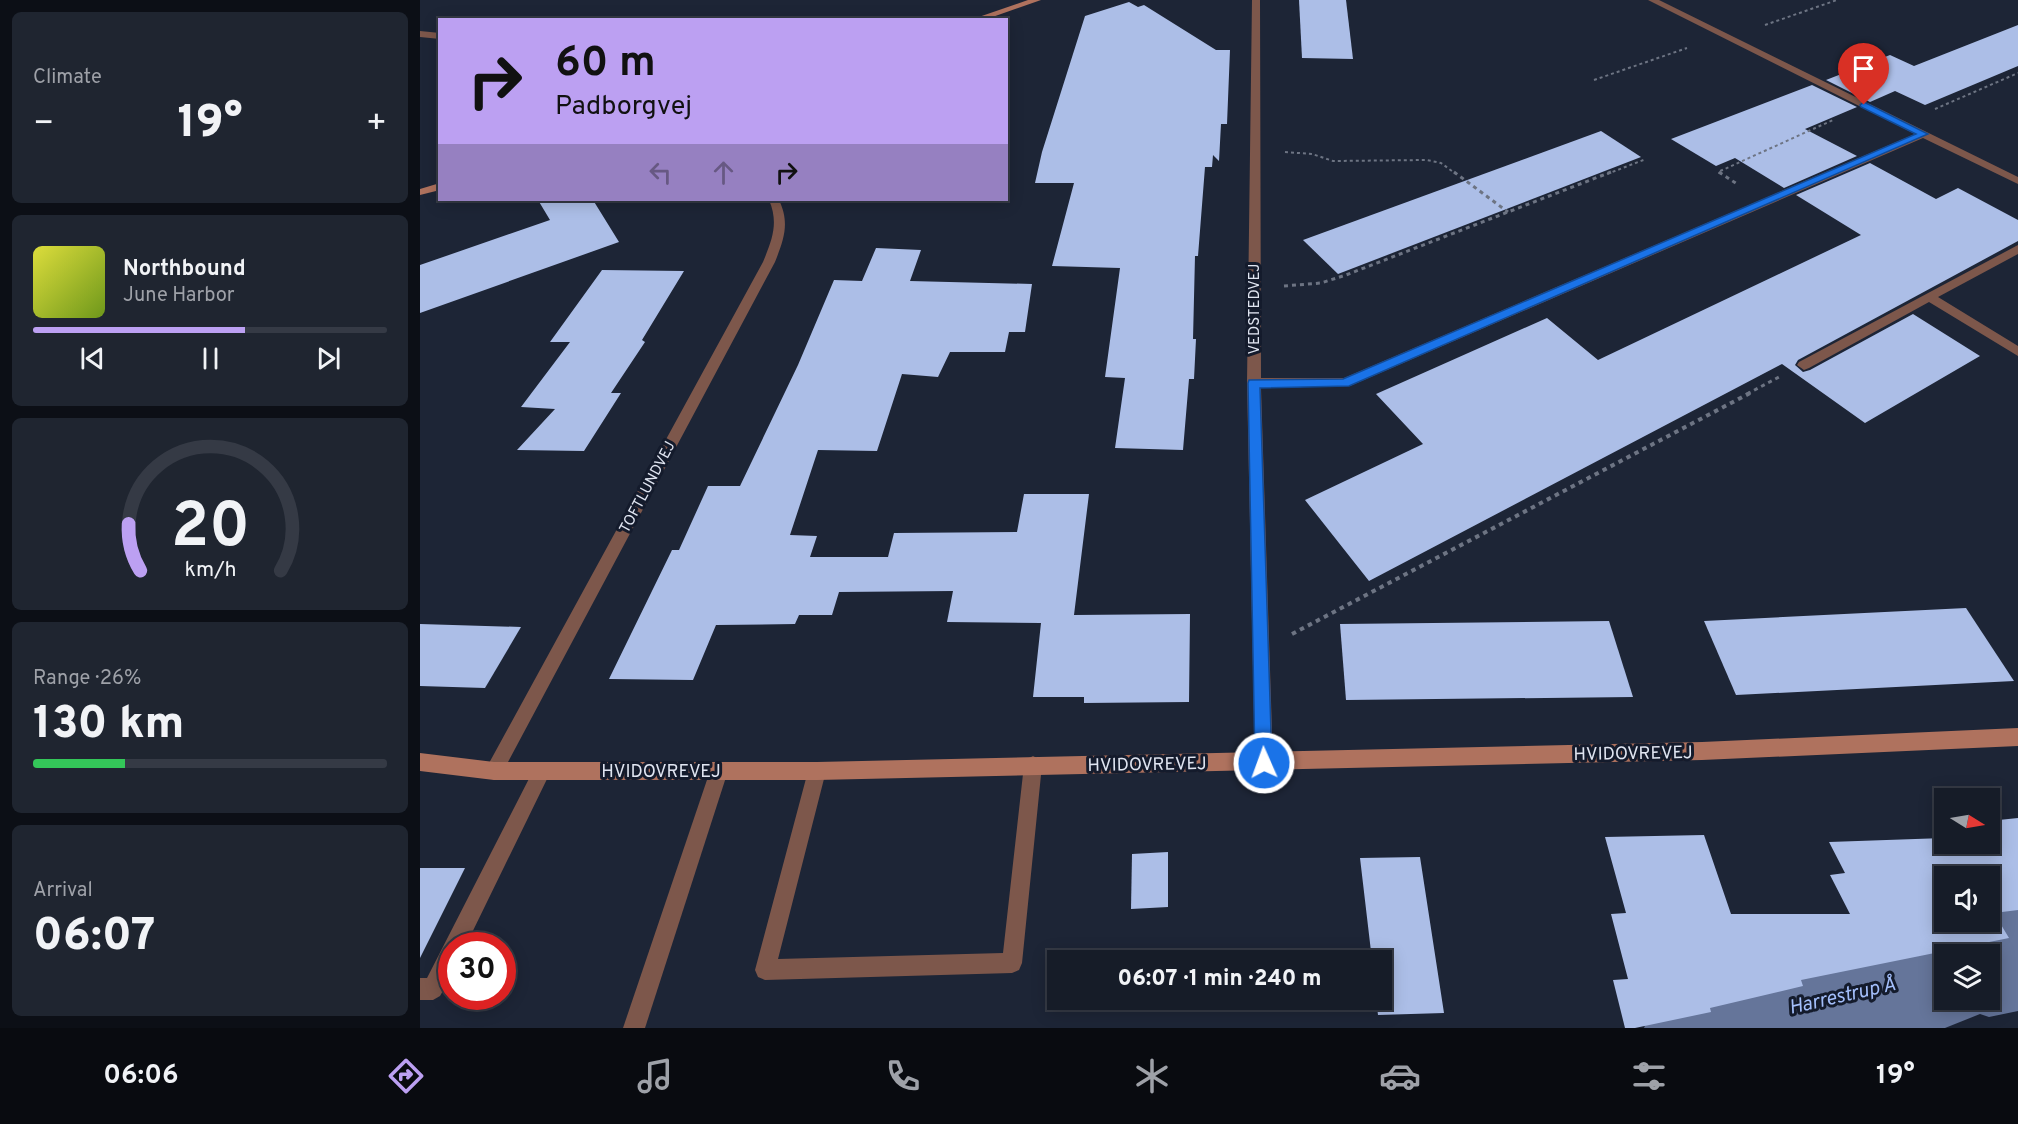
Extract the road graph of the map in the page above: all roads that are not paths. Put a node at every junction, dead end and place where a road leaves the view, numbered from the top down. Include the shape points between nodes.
1 (1037, 0) edge
2 (1256, 0) edge
3 (1652, 0) edge
4 (980, 18) edge
5 (420, 34) edge
6 (438, 36) edge
7 (1923, 134) junction
8 (2018, 181) edge
9 (438, 187) edge
10 (420, 192) edge
11 (775, 201) edge
12 (2018, 249) edge
13 (1929, 297) junction
14 (2018, 352) edge
15 (1804, 364) road end
16 (1254, 383) junction
17 (2018, 737) edge
18 (420, 762) edge
19 (1264, 763) junction
20 (1033, 765) junction
21 (494, 771) junction
22 (542, 771) junction
23 (719, 771) junction
24 (817, 771) junction
25 (462, 932) edge
26 (438, 979) edge
27 (420, 989) edge
28 (634, 1028) edge

1 - 4 street
2 - 16 street, VEDSTEDVEJ
3 - 7 street
5 - 6 street
7 - 8 street
7 - 16 street via 1345,383
9 - 10 street
11 - 21 street, TOFTLUNDVEJ via 782,215 780,234 769,262
12 - 13 street
13 - 14 street
13 - 15 street
16 - 19 street, VEDSTEDVEJ
17 - 19 street, HVIDOVREVEJ via 1702,751
18 - 21 street, HVIDOVREVEJ
19 - 20 street, HVIDOVREVEJ
20 - 24 street, HVIDOVREVEJ
20 - 24 street via 1012,963 765,970
21 - 22 street, HVIDOVREVEJ
22 - 23 street, HVIDOVREVEJ
22 - 25 street
23 - 24 street, HVIDOVREVEJ
23 - 28 street
26 - 27 street via 433,989

